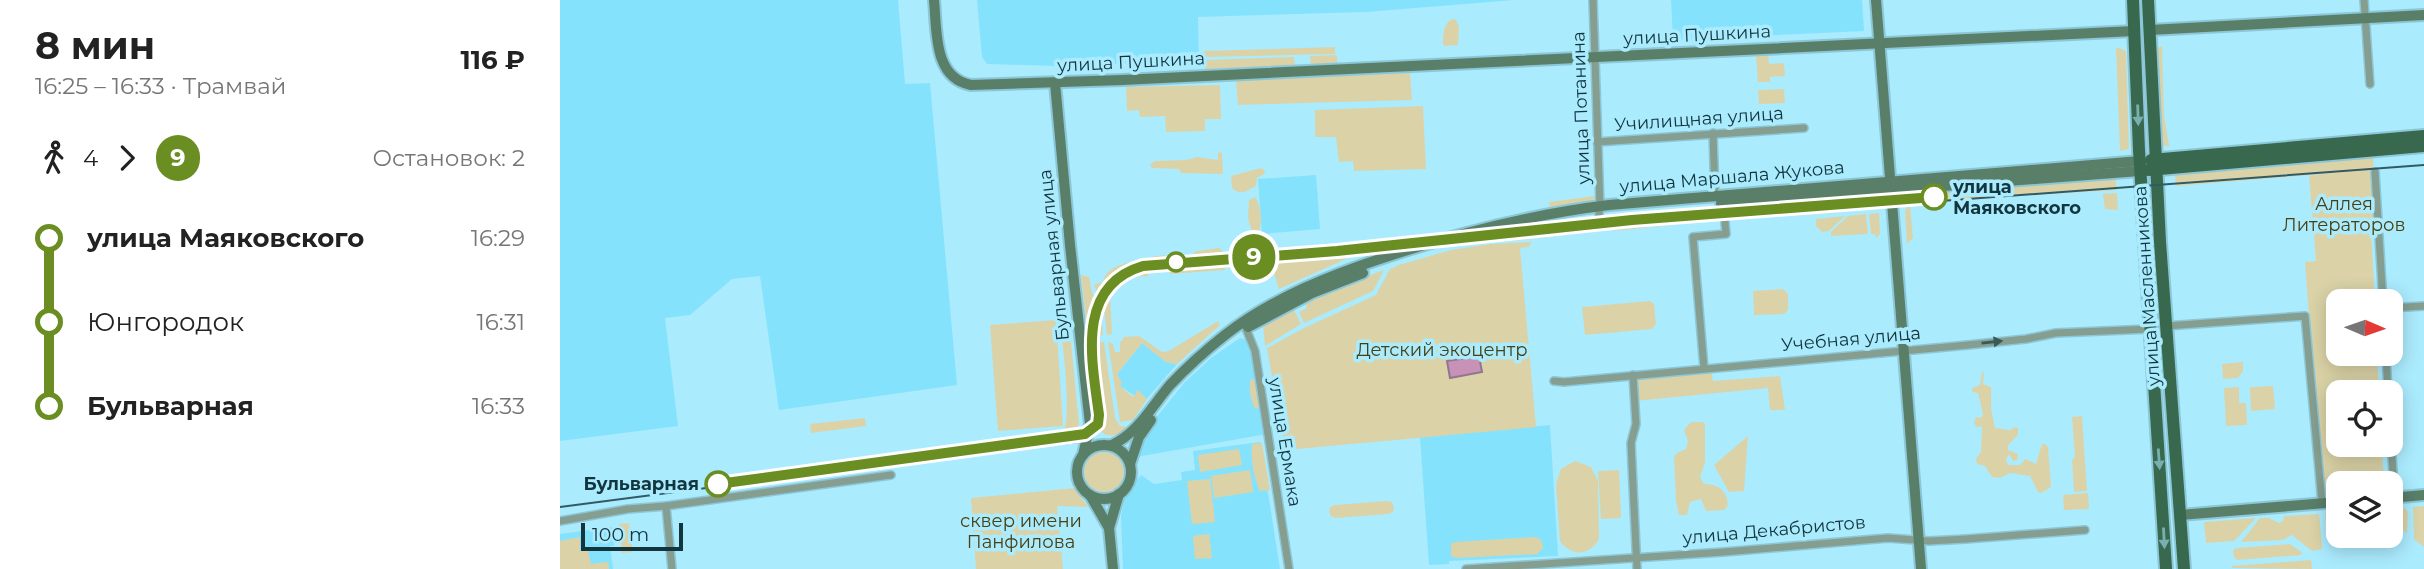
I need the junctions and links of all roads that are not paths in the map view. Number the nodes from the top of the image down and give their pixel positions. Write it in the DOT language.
graph roads {
  1 [pos="934,0"];
  2 [pos="1593,0"];
  3 [pos="1876,0"];
  4 [pos="2133,0"];
  5 [pos="2148,0"];
  6 [pos="2364,0"];
  7 [pos="2424,15"];
  8 [pos="2366,19"];
  9 [pos="2150,30"];
  10 [pos="2134,31"];
  11 [pos="1880,42"];
  12 [pos="1594,58"];
  13 [pos="2152,71"];
  14 [pos="2136,72"];
  15 [pos="1055,83"];
  16 [pos="2370,84"];
  17 [pos="1804,128"];
  18 [pos="1713,133"];
  19 [pos="2424,136"];
  20 [pos="1597,142"];
  21 [pos="2424,146"];
  22 [pos="2156,165"];
  23 [pos="2140,166"];
  24 [pos="2375,173"];
  25 [pos="1891,185"];
  26 [pos="1720,198"];
  27 [pos="1599,210"];
  28 [pos="2382,289"];
  29 [pos="2424,306"];
  30 [pos="2403,307"];
  31 [pos="1245,325"];
  32 [pos="2150,329"];
  33 [pos="2167,331"];
  34 [pos="1904,350"];
  35 [pos="1704,368"];
  36 [pos="1633,375"];
  37 [pos="1554,381"];
  38 [pos="1090,424"];
  39 [pos="2174,428"];
  40 [pos="2157,429"];
  41 [pos="1108,445"];
  42 [pos="1083,455"];
  43 [pos="1130,464"];
  44 [pos="891,475"];
  45 [pos="1090,495"];
  46 [pos="1119,495"];
  47 [pos="2424,495"];
  48 [pos="2403,497"];
  49 [pos="2322,503"];
  50 [pos="2326,503"];
  51 [pos="666,506"];
  52 [pos="2162,508"];
  53 [pos="2180,515"];
  54 [pos="560,521"];
  55 [pos="1109,528"];
  56 [pos="2085,530"];
  57 [pos="1919,539"];
  58 [pos="1636,558"];
  59 [pos="1500,567"];
  60 [pos="672,569"];
  61 [pos="1113,569"];
  62 [pos="1289,569"];
  63 [pos="1466,569"];
  64 [pos="1637,569"];
  65 [pos="1922,569"];
  66 [pos="2166,569"];
  67 [pos="2184,569"];
  1 -- 15 [label="main road, улица Пушкина"];
  2 -- 12 [label="street, улица Потанина"];
  3 -- 11 [label="main road"];
  4 -- 10 [label="main road, улица Масленникова"];
  5 -- 9 [label="main road, улица Масленникова"];
  6 -- 8 [label="street"];
  7 -- 8 [label="main road, улица Пушкина"];
  8 -- 9 [label="main road, улица Пушкина"];
  8 -- 16 [label="street"];
  9 -- 10 [label="main road, улица Пушкина"];
  9 -- 13 [label="main road, улица Масленникова"];
  10 -- 11 [label="main road, улица Пушкина"];
  10 -- 14 [label="main road, улица Масленникова"];
  11 -- 12 [label="main road, улица Пушкина"];
  11 -- 25 [label="main road"];
  12 -- 15 [label="main road, улица Пушкина"];
  12 -- 20 [label="street, улица Потанина"];
  13 -- 14 [label="main road"];
  13 -- 22 [label="main road, улица Масленникова"];
  14 -- 23 [label="main road, улица Масленникова, one-way"];
  15 -- 38 [label="main road, Бульварная улица"];
  17 -- 18 [label="street, Училищная улица"];
  18 -- 20 [label="street, Училищная улица"];
  18 -- 26 [label="street"];
  19 -- 22 [label="main road, улица Маршала Жукова"];
  20 -- 27 [label="street, улица Потанина"];
  21 -- 22 [label="main road, улица Маршала Жукова"];
  22 -- 23 [label="main road, улица Маршала Жукова"];
  22 -- 33 [label="main road, улица Масленникова"];
  23 -- 25 [label="main road, улица Маршала Жукова"];
  23 -- 32 [label="main road, улица Масленникова"];
  24 -- 28 [label="street"];
  25 -- 26 [label="main road, улица Маршала Жукова"];
  25 -- 34 [label="main road"];
  26 -- 27 [label="main road, улица Маршала Жукова"];
  26 -- 35 [label="street"];
  27 -- 31 [label="main road, улица Маршала Жукова"];
  29 -- 30 [label="street"];
  31 -- 41 [label="main road, улица Маршала Жукова"];
  31 -- 43 [label="main road, улица Маршала Жукова"];
  31 -- 62 [label="street, улица Ермака"];
  32 -- 33 [label="main road"];
  34 -- 32 [label="street, Учебная улица, one-way"];
  32 -- 40 [label="main road, улица Масленникова"];
  33 -- 39 [label="main road, улица Масленникова"];
  33 -- 49 [label="street"];
  34 -- 35 [label="street, Учебная улица"];
  34 -- 57 [label="main road"];
  35 -- 36 [label="street, Учебная улица"];
  36 -- 37 [label="street, Учебная улица"];
  36 -- 58 [label="street"];
  38 -- 41 [label="main road"];
  38 -- 42 [label="main road, Бульварная улица"];
  39 -- 40 [label="main road"];
  39 -- 53 [label="main road, улица Масленникова"];
  40 -- 52 [label="main road, улица Масленникова, one-way"];
  41 -- 42 [label="main road"];
  41 -- 43 [label="main road"];
  42 -- 45 [label="main road"];
  43 -- 46 [label="main road"];
  44 -- 51 [label="street"];
  45 -- 46 [label="main road"];
  45 -- 55 [label="main road"];
  46 -- 55 [label="main road"];
  47 -- 48 [label="main road"];
  49 -- 50 [label="main road"];
  49 -- 53 [label="main road"];
  51 -- 54 [label="street"];
  51 -- 60 [label="street"];
  52 -- 53 [label="main road"];
  52 -- 66 [label="main road, улица Масленникова, one-way"];
  53 -- 67 [label="main road, улица Масленникова"];
  55 -- 61 [label="main road"];
  56 -- 57 [label="street, улица Декабристов"];
  57 -- 58 [label="street, улица Декабристов"];
  57 -- 65 [label="main road"];
  58 -- 59 [label="street, улица Декабристов"];
  58 -- 64 [label="street"];
  59 -- 63 [label="street, улица Декабристов"];
}
